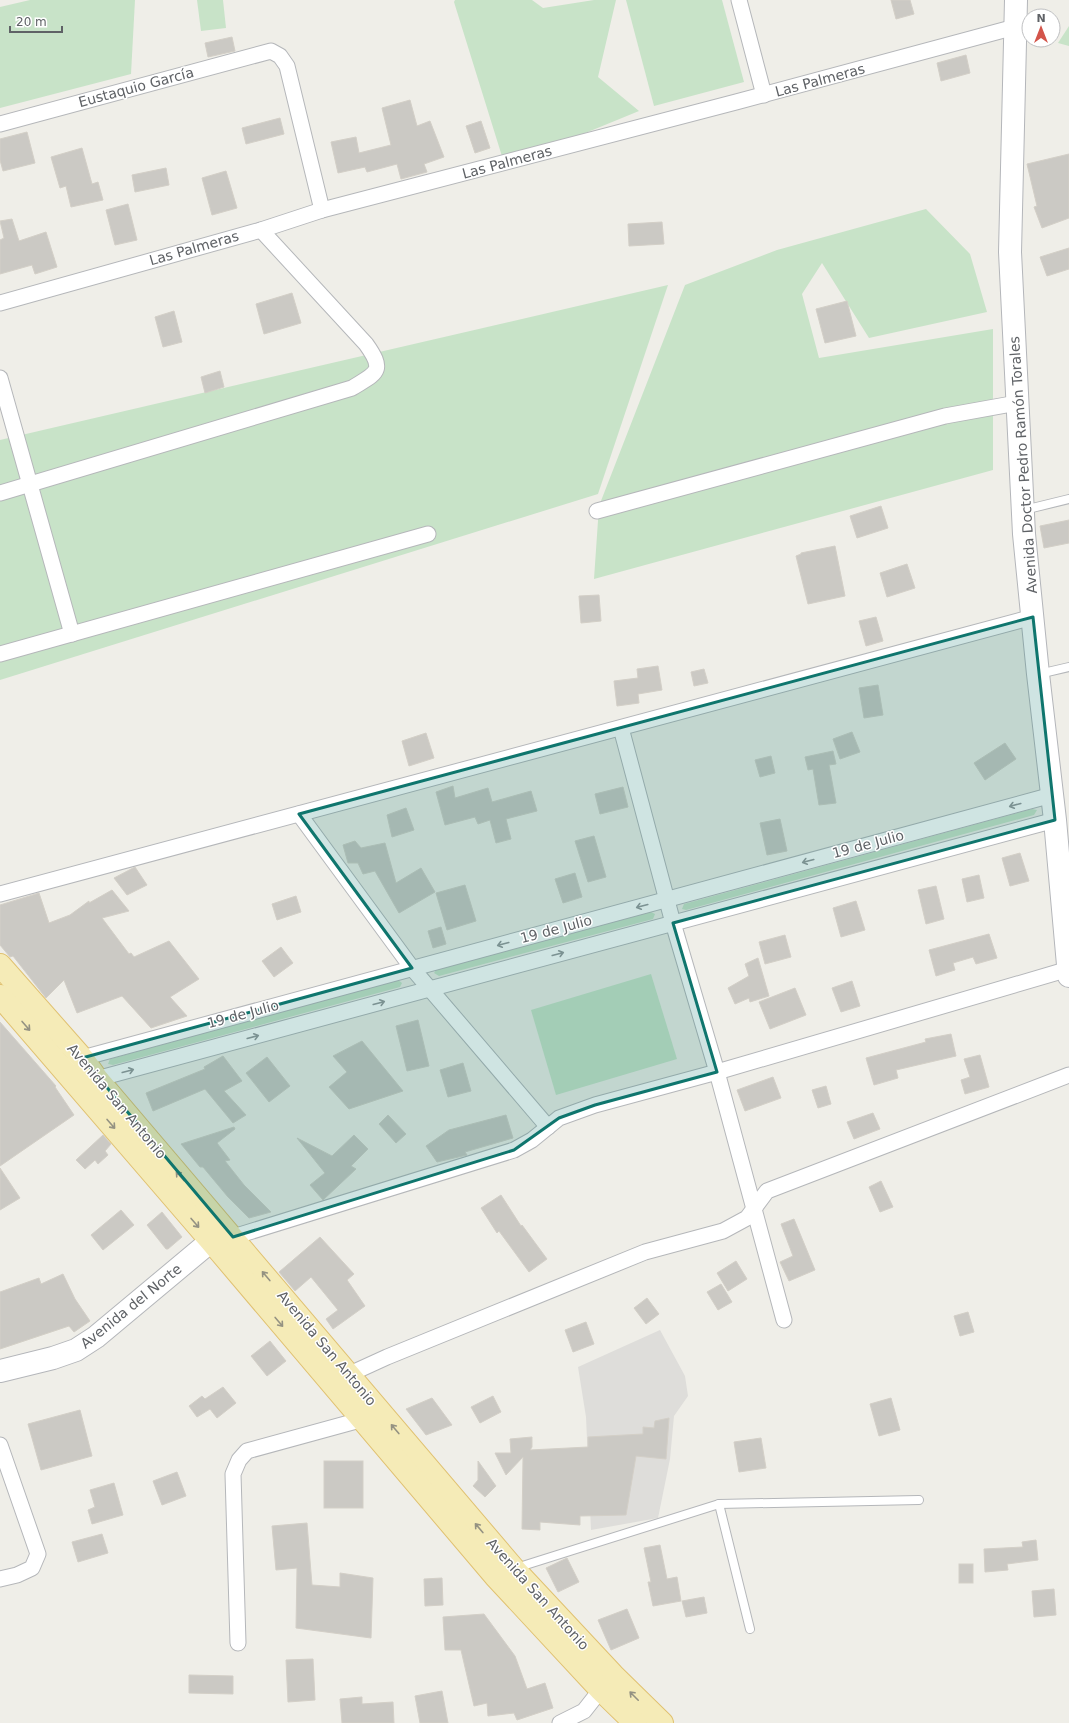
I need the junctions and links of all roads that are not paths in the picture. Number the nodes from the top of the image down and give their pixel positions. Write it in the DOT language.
graph roads {
  1 [pos="739,0"];
  2 [pos="1016,0"];
  3 [pos="1015,27"];
  4 [pos="764,95"];
  5 [pos="0,124"];
  6 [pos="322,210"];
  7 [pos="261,230"];
  8 [pos="0,303"];
  9 [pos="0,378"];
  10 [pos="1017,403"];
  11 [pos="30,484"];
  12 [pos="0,494"];
  13 [pos="1069,499"];
  14 [pos="1023,510"];
  15 [pos="597,511"];
  16 [pos="428,534"];
  17 [pos="1034,617"];
  18 [pos="72,634"];
  19 [pos="0,654"];
  20 [pos="1069,668"];
  21 [pos="1038,674"];
  22 [pos="621,728"];
  23 [pos="1052,794"];
  24 [pos="299,814"];
  25 [pos="1058,830"];
  26 [pos="0,894"];
  27 [pos="667,899"];
  28 [pos="1067,921"];
  29 [pos="673,923"];
  30 [pos="0,965"];
  31 [pos="412,968"];
  32 [pos="1069,969"];
  33 [pos="1069,976"];
  34 [pos="430,989"];
  35 [pos="6,991"];
  36 [pos="82,1058"];
  37 [pos="59,1064"];
  38 [pos="716,1072"];
  39 [pos="1069,1075"];
  40 [pos="97,1079"];
  41 [pos="76,1084"];
  42 [pos="548,1127"];
  43 [pos="753,1211"];
  44 [pos="233,1237"];
  45 [pos="211,1241"];
  46 [pos="784,1320"];
  47 [pos="0,1371"];
  48 [pos="340,1379"];
  49 [pos="372,1416"];
  50 [pos="0,1445"];
  51 [pos="919,1500"];
  52 [pos="719,1504"];
  53 [pos="514,1569"];
  54 [pos="0,1579"];
  55 [pos="750,1629"];
  56 [pos="238,1643"];
  57 [pos="607,1682"];
  58 [pos="584,1717"];
  59 [pos="560,1723"];
  60 [pos="635,1723"];
  61 [pos="662,1723"];
  1 -- 4 [label="street"];
  2 -- 3 [label="street, Avenida Doctor Pedro Ramón Torales"];
  3 -- 4 [label="street, Las Palmeras"];
  3 -- 10 [label="street, Avenida Doctor Pedro Ramón Torales"];
  4 -- 6 [label="street, Las Palmeras"];
  5 -- 6 [label="street, Eustaquio García"];
  6 -- 7 [label="street, Las Palmeras"];
  7 -- 8 [label="street, Las Palmeras"];
  7 -- 11 [label="street"];
  9 -- 11 [label="street"];
  10 -- 14 [label="street, Avenida Doctor Pedro Ramón Torales"];
  10 -- 15 [label="street"];
  11 -- 12 [label="street"];
  11 -- 18 [label="street"];
  13 -- 14 [label="lane"];
  14 -- 17 [label="street, Avenida Doctor Pedro Ramón Torales"];
  16 -- 18 [label="street"];
  17 -- 21 [label="street, Avenida Doctor Pedro Ramón Torales"];
  17 -- 22 [label="street"];
  18 -- 19 [label="street"];
  20 -- 21 [label="lane"];
  21 -- 23 [label="street, Avenida Doctor Pedro Ramón Torales"];
  22 -- 24 [label="street"];
  22 -- 27 [label="street"];
  23 -- 25 [label="street, Avenida Doctor Pedro Ramón Torales"];
  23 -- 27 [label="street, 19 de Julio, one-way"];
  24 -- 26 [label="street"];
  24 -- 31 [label="street"];
  25 -- 28 [label="street, Avenida Doctor Pedro Ramón Torales"];
  25 -- 29 [label="street, 19 de Julio"];
  27 -- 29 [label="street"];
  27 -- 31 [label="street, 19 de Julio, one-way"];
  28 -- 32 [label="street, Avenida Doctor Pedro Ramón Torales"];
  34 -- 29 [label="street, 19 de Julio, one-way"];
  29 -- 38 [label="street"];
  30 -- 35 [label="main road, Avenida San Antonio"];
  31 -- 34 [label="street"];
  31 -- 36 [label="street, 19 de Julio"];
  32 -- 33 [label="street, Avenida Doctor Pedro Ramón Torales"];
  32 -- 38 [label="street"];
  40 -- 34 [label="street, 19 de Julio, one-way"];
  34 -- 42 [label="street"];
  35 -- 36 [label="main road, Avenida San Antonio"];
  35 -- 37 [label="main road, Avenida San Antonio, one-way"];
  36 -- 37 [label="street, 19 de Julio"];
  36 -- 40 [label="main road, Avenida San Antonio"];
  37 -- 41 [label="main road, Avenida San Antonio"];
  38 -- 42 [label="street"];
  38 -- 43 [label="street"];
  39 -- 43 [label="street"];
  40 -- 41 [label="street, 19 de Julio"];
  44 -- 40 [label="main road, Avenida San Antonio, one-way"];
  41 -- 45 [label="main road, Avenida San Antonio, one-way"];
  42 -- 44 [label="street"];
  43 -- 46 [label="street"];
  43 -- 48 [label="street"];
  44 -- 45 [label="street, Avenida del Norte"];
  48 -- 44 [label="main road, Avenida San Antonio, one-way"];
  45 -- 47 [label="street, Avenida del Norte"];
  45 -- 48 [label="main road, Avenida San Antonio, one-way"];
  48 -- 49 [label="main road, Avenida San Antonio"];
  53 -- 49 [label="main road, Avenida San Antonio, one-way"];
  49 -- 56 [label="street"];
  49 -- 57 [label="main road, Avenida San Antonio"];
  50 -- 54 [label="street"];
  51 -- 52 [label="lane"];
  52 -- 53 [label="lane"];
  52 -- 55 [label="lane"];
  53 -- 57 [label="main road, Avenida San Antonio"];
  57 -- 58 [label="street"];
  57 -- 60 [label="main road, Avenida San Antonio"];
  61 -- 57 [label="main road, Avenida San Antonio, one-way"];
  58 -- 59 [label="street"];
}
